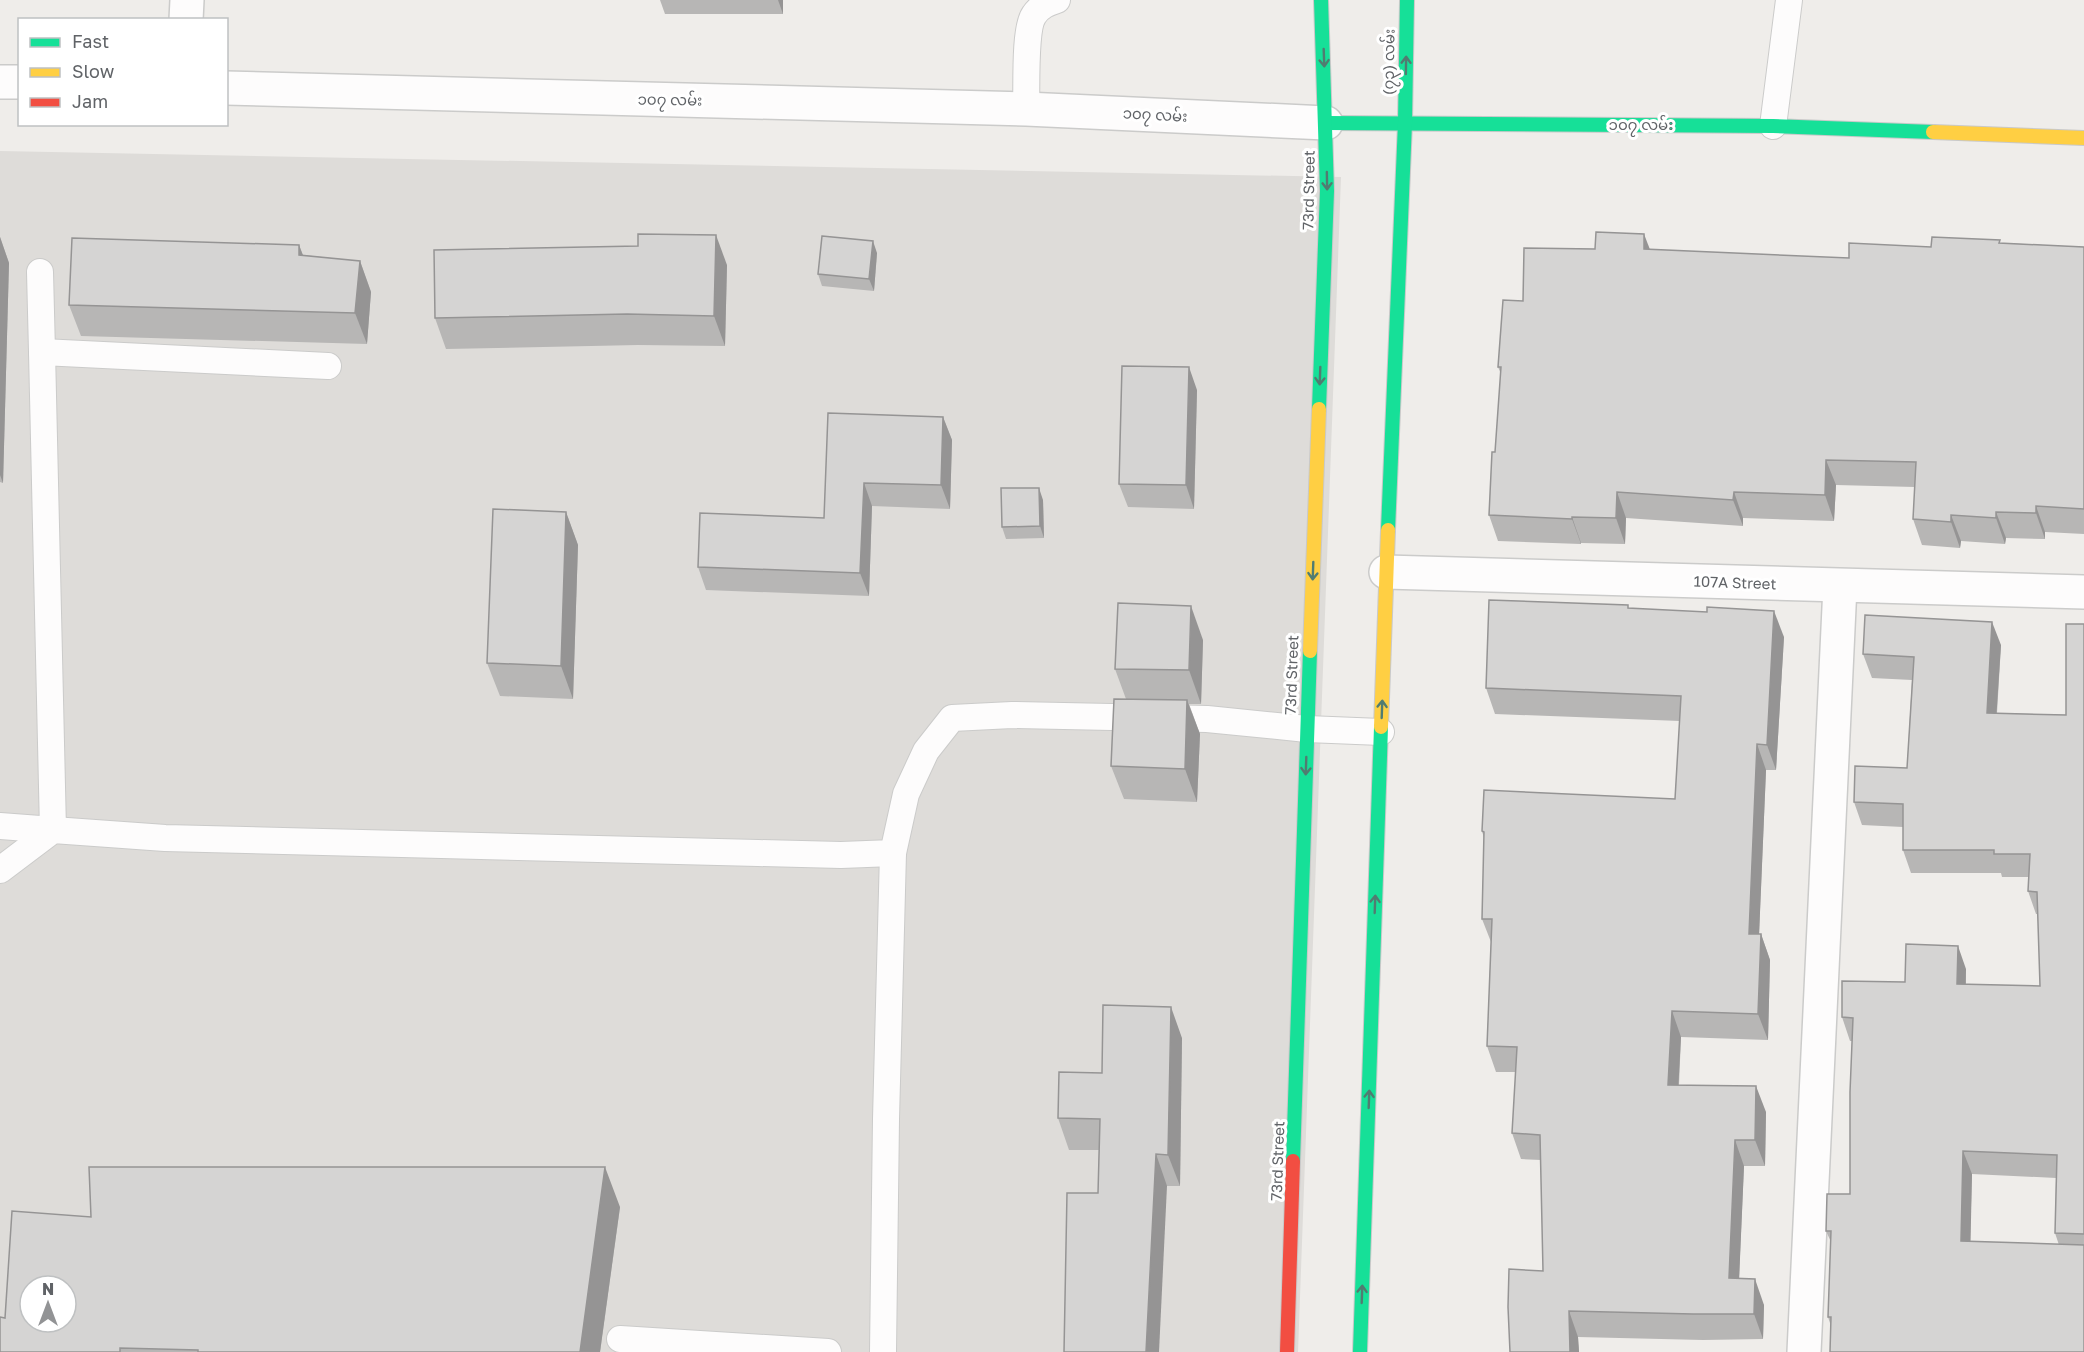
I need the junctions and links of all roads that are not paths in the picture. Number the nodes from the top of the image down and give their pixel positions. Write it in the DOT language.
graph roads {
  1 [pos="187,0"];
  2 [pos="1057,0"];
  3 [pos="1322,0"];
  4 [pos="1407,0"];
  5 [pos="1789,0"];
  6 [pos="186,18"];
  7 [pos="0,82"];
  8 [pos="18,82"];
  9 [pos="228,88"];
  10 [pos="1026,109"];
  11 [pos="1326,123"];
  12 [pos="1405,123"];
  13 [pos="1773,126"];
  14 [pos="2084,138"];
  15 [pos="40,272"];
  16 [pos="42,352"];
  17 [pos="328,366"];
  18 [pos="1386,572"];
  19 [pos="1840,586"];
  20 [pos="2084,592"];
  21 [pos="1307,729"];
  22 [pos="1381,732"];
  23 [pos="0,825"];
  24 [pos="53,830"];
  25 [pos="893,853"];
  26 [pos="0,870"];
  27 [pos="620,1339"];
  28 [pos="828,1352"];
  29 [pos="883,1352"];
  30 [pos="1287,1352"];
  31 [pos="1360,1352"];
  32 [pos="1804,1352"];
  1 -- 6 [label="street"];
  2 -- 10 [label="lane"];
  3 -- 11 [label="main road, 73rd Street, one-way"];
  12 -- 4 [label="main road, (၇၃) လမ်း, one-way"];
  5 -- 13 [label="lane"];
  7 -- 8 [label="street"];
  9 -- 10 [label="street, ၁၀၇ လမ်း"];
  10 -- 11 [label="street, ၁၀၇ လမ်း"];
  11 -- 12 [label="main road, ၁၀၇ လမ်း"];
  11 -- 21 [label="main road, 73rd Street, one-way"];
  12 -- 13 [label="main road, ၁၀၇ လမ်း"];
  12 -- 18 [label="main road"];
  13 -- 14 [label="main road, ၁၀၇ လမ်း"];
  15 -- 16 [label="lane"];
  16 -- 17 [label="lane"];
  16 -- 24 [label="lane"];
  18 -- 19 [label="street, 107A Street"];
  22 -- 18 [label="main road, one-way"];
  19 -- 20 [label="street, 107A Street"];
  19 -- 32 [label="street"];
  21 -- 22 [label="lane"];
  21 -- 25 [label="lane"];
  21 -- 30 [label="main road, 73rd Street, one-way"];
  31 -- 22 [label="main road, one-way"];
  23 -- 24 [label="lane"];
  24 -- 25 [label="lane"];
  24 -- 26 [label="lane"];
  25 -- 29 [label="lane"];
  27 -- 28 [label="lane"];
}
